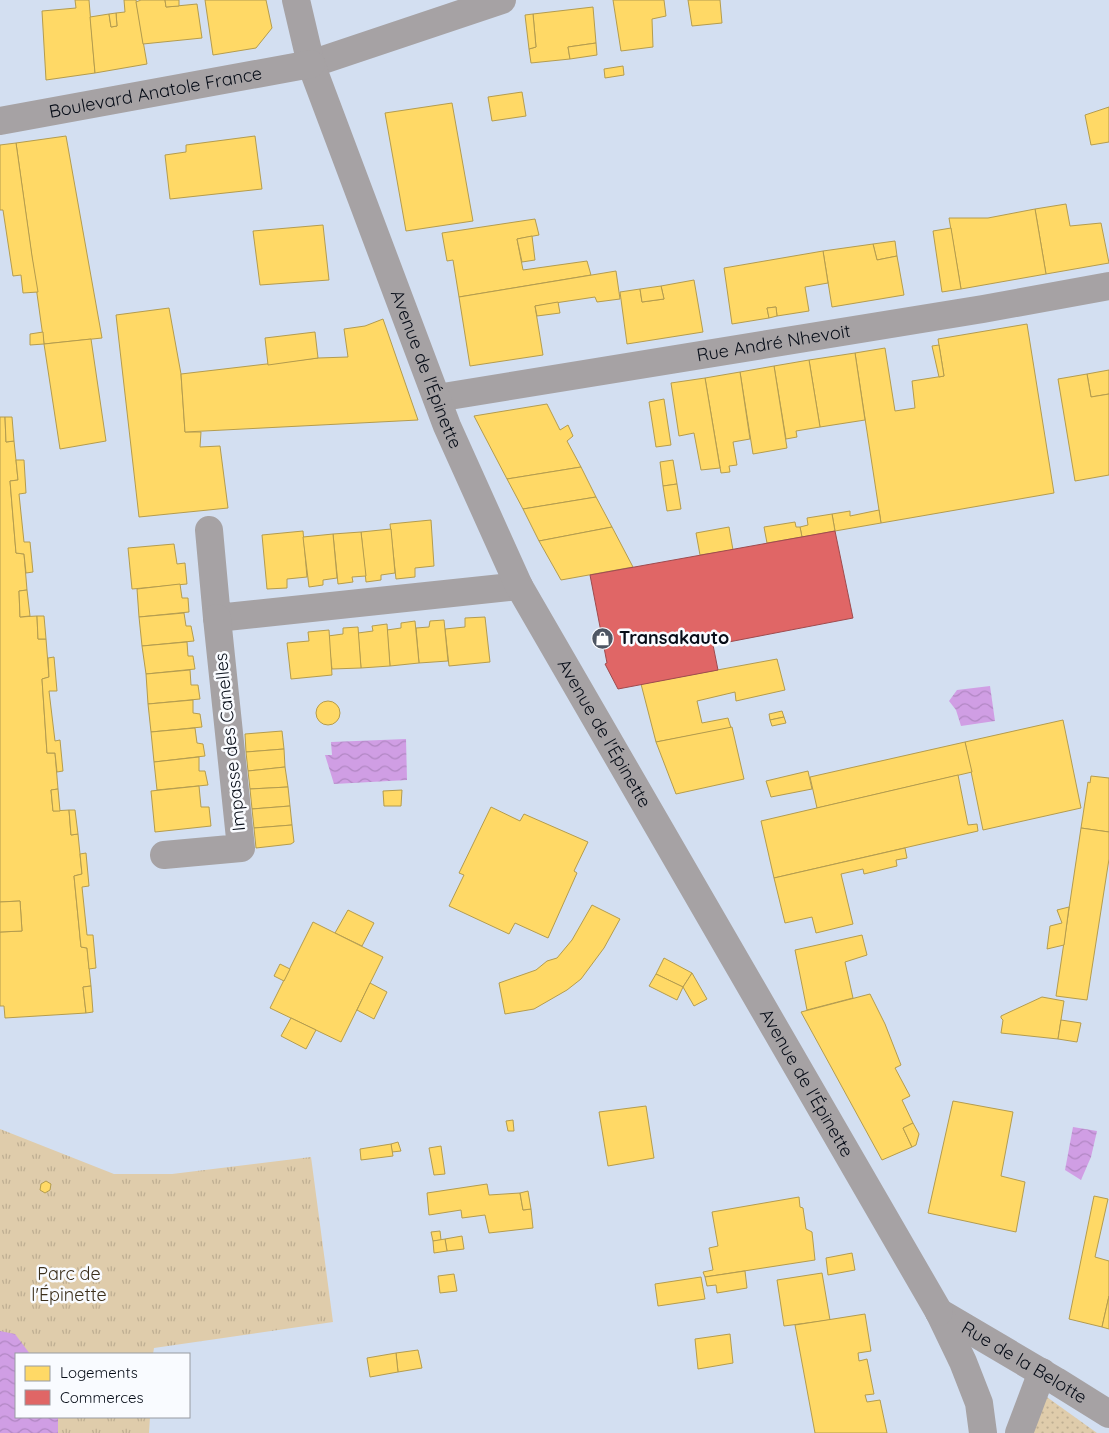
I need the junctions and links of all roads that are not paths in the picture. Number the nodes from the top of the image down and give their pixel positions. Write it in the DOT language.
graph roads {
  1 [pos="296,0"];
  2 [pos="502,0"];
  3 [pos="311,64"];
  4 [pos="0,121"];
  5 [pos="1109,286"];
  6 [pos="437,398"];
  7 [pos="208,530"];
  8 [pos="519,586"];
  9 [pos="218,618"];
  10 [pos="164,855"];
  11 [pos="939,1312"];
  12 [pos="1042,1372"];
  13 [pos="1109,1414"];
  14 [pos="982,1433"];
  15 [pos="1019,1433"];
  1 -- 3 [label="street, Avenue de l'Épinette"];
  2 -- 3 [label="street, Boulevard Anatole France"];
  3 -- 4 [label="street, Boulevard Anatole France"];
  3 -- 6 [label="street, Avenue de l'Épinette"];
  5 -- 6 [label="street, Rue André Nhevoit"];
  6 -- 8 [label="street, Avenue de l'Épinette"];
  7 -- 9 [label="street, Impasse des Canelles"];
  8 -- 9 [label="street"];
  8 -- 11 [label="street, Avenue de l'Épinette"];
  9 -- 10 [label="street, Impasse des Canelles"];
  11 -- 12 [label="street, Rue de la Belotte"];
  11 -- 14 [label="street, Avenue de l'Épinette"];
  12 -- 13 [label="street, Rue de la Belotte"];
  12 -- 15 [label="street"];
}
